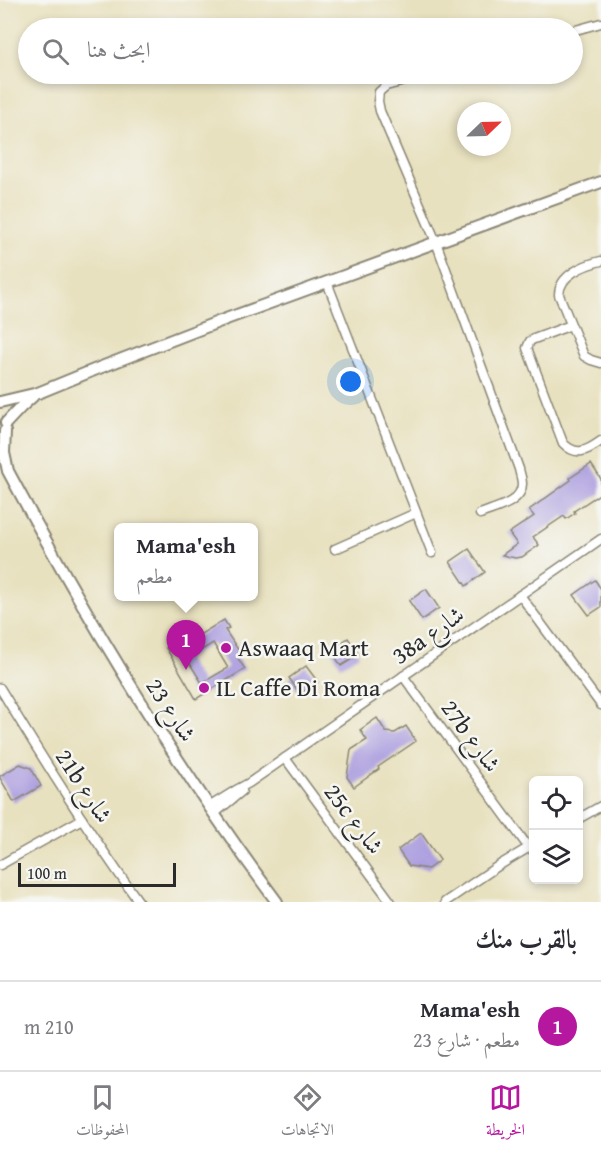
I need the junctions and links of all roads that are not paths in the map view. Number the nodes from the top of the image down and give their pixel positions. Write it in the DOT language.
graph roads {
  1 [pos="601,23"];
  2 [pos="583,28"];
  3 [pos="393,84"];
  4 [pos="601,182"];
  5 [pos="436,242"];
  6 [pos="601,261"];
  7 [pos="327,282"];
  8 [pos="570,325"];
  9 [pos="601,363"];
  10 [pos="38,393"];
  11 [pos="0,402"];
  12 [pos="0,409"];
  13 [pos="4,431"];
  14 [pos="601,441"];
  15 [pos="0,462"];
  16 [pos="8,471"];
  17 [pos="416,513"];
  18 [pos="480,514"];
  19 [pos="601,539"];
  20 [pos="335,549"];
  21 [pos="432,553"];
  22 [pos="520,595"];
  23 [pos="403,676"];
  24 [pos="0,688"];
  25 [pos="601,705"];
  26 [pos="285,758"];
  27 [pos="601,806"];
  28 [pos="212,810"];
  29 [pos="583,817"];
  30 [pos="82,819"];
  31 [pos="529,843"];
  32 [pos="529,847"];
  33 [pos="0,865"];
  34 [pos="139,902"];
  35 [pos="277,902"];
  36 [pos="391,902"];
  37 [pos="445,902"];
  1 -- 2 [label="street"];
  3 -- 5 [label="street"];
  4 -- 5 [label="street"];
  5 -- 7 [label="street"];
  5 -- 18 [label="street"];
  6 -- 8 [label="street"];
  7 -- 10 [label="street"];
  7 -- 17 [label="street"];
  8 -- 9 [label="street"];
  8 -- 14 [label="street"];
  10 -- 11 [label="street"];
  10 -- 13 [label="street"];
  12 -- 13 [label="street"];
  13 -- 16 [label="street, شارع 23"];
  15 -- 16 [label="street, شارع 23"];
  16 -- 28 [label="street, شارع 23"];
  17 -- 20 [label="street"];
  17 -- 21 [label="street"];
  19 -- 22 [label="street, 38a شارع"];
  22 -- 23 [label="street, 38a شارع"];
  22 -- 25 [label="street"];
  23 -- 26 [label="street, 38a شارع"];
  23 -- 31 [label="street, 27b شارع"];
  24 -- 30 [label="street, 21b شارع"];
  26 -- 28 [label="street, 38a شارع"];
  26 -- 36 [label="street, 25c شارع"];
  27 -- 29 [label="street"];
  28 -- 35 [label="street, شارع 23"];
  30 -- 33 [label="street"];
  30 -- 34 [label="street, 21b شارع"];
  32 -- 37 [label="street"];
}
